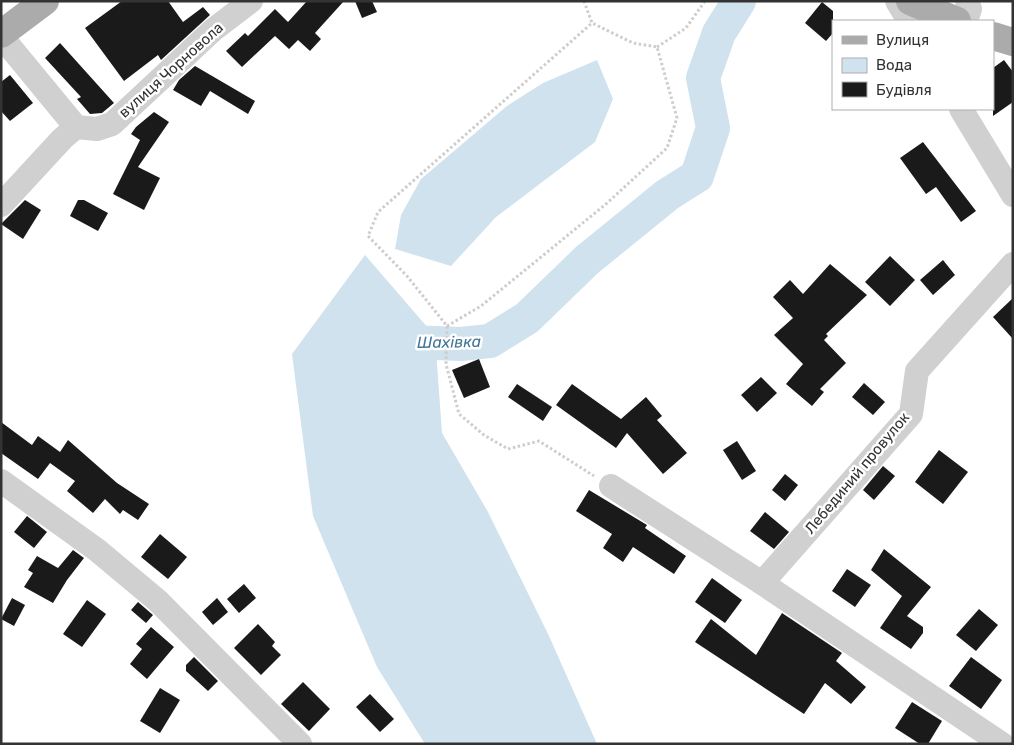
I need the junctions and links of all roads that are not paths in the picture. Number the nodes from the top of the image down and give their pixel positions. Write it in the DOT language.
graph roads {
  1 [pos="45,1"];
  2 [pos="251,1"];
  3 [pos="897,1"];
  4 [pos="910,1"];
  5 [pos="968,1"];
  6 [pos="908,20"];
  7 [pos="954,20"];
  8 [pos="966,20"];
  9 [pos="1,35"];
  10 [pos="994,36"];
  11 [pos="1013,42"];
  12 [pos="962,110"];
  13 [pos="76,127"];
  14 [pos="1013,195"];
  15 [pos="1,206"];
  16 [pos="1013,264"];
  17 [pos="1,481"];
  18 [pos="611,486"];
  19 [pos="762,583"];
  20 [pos="300,744"];
  21 [pos="1002,744"];
  1 -- 9 [label="main road"];
  2 -- 13 [label="street, вулиця Чорновола"];
  3 -- 6 [label="street"];
  4 -- 7 [label="main road"];
  5 -- 8 [label="street"];
  9 -- 13 [label="street"];
  10 -- 11 [label="main road"];
  12 -- 14 [label="street"];
  13 -- 15 [label="street"];
  16 -- 19 [label="street, Лебединий провулок"];
  17 -- 20 [label="street"];
  18 -- 19 [label="street"];
  19 -- 21 [label="street"];
}
